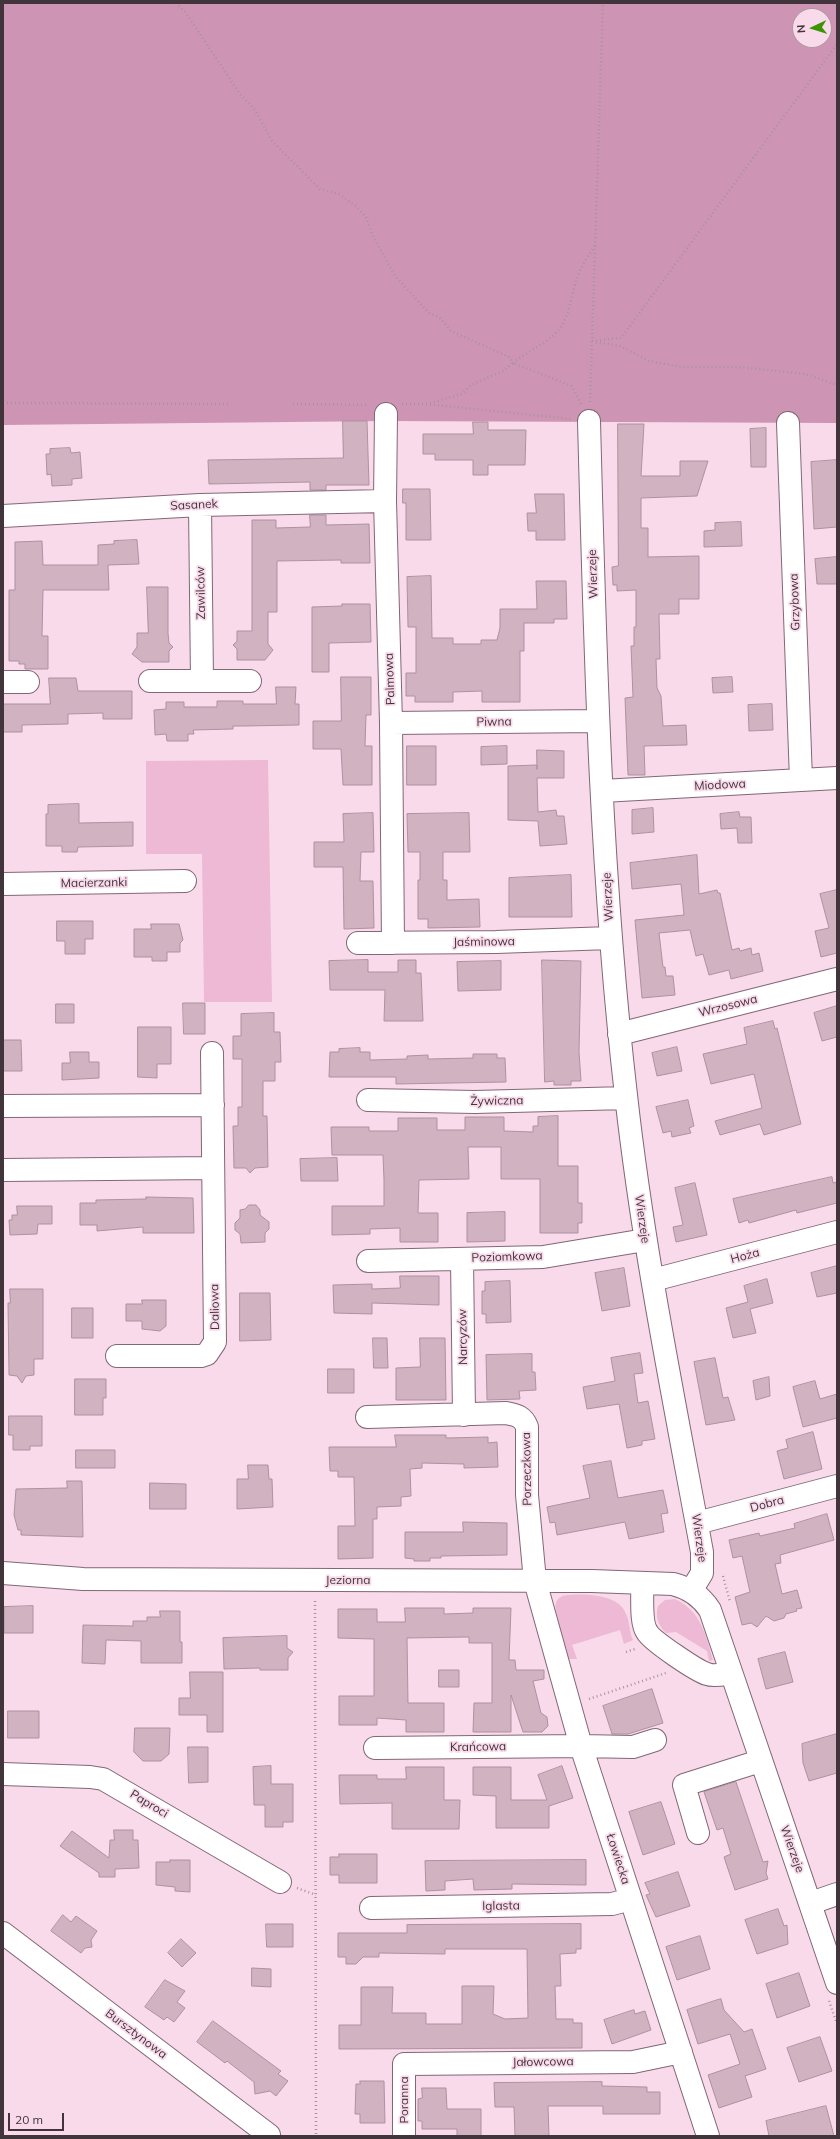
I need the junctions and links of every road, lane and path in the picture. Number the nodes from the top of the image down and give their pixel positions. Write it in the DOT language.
graph roads {
  1 [pos="176,3"];
  2 [pos="603,3"];
  3 [pos="837,44"];
  4 [pos="595,246"];
  5 [pos="592,341"];
  6 [pos="513,363"];
  7 [pos="837,385"];
  8 [pos="3,403"];
  9 [pos="228,404"];
  10 [pos="293,404"];
  11 [pos="427,404"];
  12 [pos="384,408"];
  13 [pos="589,421"];
  14 [pos="788,423"];
  15 [pos="385,501"];
  16 [pos="200,504"];
  17 [pos="3,516"];
  18 [pos="150,681"];
  19 [pos="202,681"];
  20 [pos="250,681"];
  21 [pos="3,682"];
  22 [pos="28,682"];
  23 [pos="597,721"];
  24 [pos="391,723"];
  25 [pos="837,778"];
  26 [pos="801,780"];
  27 [pos="602,791"];
  28 [pos="185,881"];
  29 [pos="3,884"];
  30 [pos="610,938"];
  31 [pos="393,943"];
  32 [pos="358,944"];
  33 [pos="837,979"];
  34 [pos="619,1034"];
  35 [pos="212,1053"];
  36 [pos="626,1098"];
  37 [pos="368,1100"];
  38 [pos="213,1105"];
  39 [pos="3,1106"];
  40 [pos="213,1168"];
  41 [pos="3,1170"];
  42 [pos="837,1232"];
  43 [pos="645,1240"];
  44 [pos="462,1259"];
  45 [pos="368,1261"];
  46 [pos="653,1280"];
  47 [pos="117,1356"];
  48 [pos="464,1415"];
  49 [pos="367,1417"];
  50 [pos="837,1486"];
  51 [pos="697,1523"];
  52 [pos="3,1573"];
  53 [pos="534,1581"];
  54 [pos="642,1583"];
  55 [pos="692,1591"];
  56 [pos="315,1598"];
  57 [pos="673,1671"];
  58 [pos="731,1673"];
  59 [pos="570,1705"];
  60 [pos="655,1740"];
  61 [pos="581,1746"];
  62 [pos="375,1748"];
  63 [pos="760,1761"];
  64 [pos="3,1774"];
  65 [pos="698,1832"];
  66 [pos="280,1882"];
  67 [pos="837,1894"];
  68 [pos="630,1899"];
  69 [pos="811,1903"];
  70 [pos="371,1908"];
  71 [pos="3,1933"];
  72 [pos="837,1983"];
  73 [pos="681,2052"];
  74 [pos="404,2064"];
  75 [pos="269,2135"];
  76 [pos="316,2136"];
  77 [pos="404,2136"];
  78 [pos="708,2136"];
  1 -- 6 [label="path"];
  2 -- 4 [label="path"];
  3 -- 5 [label="path"];
  4 -- 5 [label="path"];
  4 -- 6 [label="path"];
  5 -- 7 [label="path"];
  5 -- 13 [label="path"];
  6 -- 11 [label="path"];
  6 -- 13 [label="path"];
  8 -- 9 [label="path"];
  10 -- 12 [label="path"];
  11 -- 12 [label="path"];
  11 -- 13 [label="path"];
  12 -- 15 [label="street, Palmowa"];
  13 -- 23 [label="street, Wierzeje"];
  14 -- 26 [label="street, Grzybowa"];
  15 -- 16 [label="street, Sasanek"];
  15 -- 24 [label="street, Palmowa"];
  16 -- 17 [label="street, Sasanek"];
  16 -- 19 [label="street, Zawilców"];
  18 -- 19 [label="street"];
  19 -- 20 [label="street"];
  21 -- 22 [label="street"];
  23 -- 24 [label="street, Piwna"];
  23 -- 27 [label="street, Wierzeje"];
  24 -- 31 [label="street, Palmowa"];
  25 -- 26 [label="street, Miodowa"];
  26 -- 27 [label="street, Miodowa"];
  27 -- 30 [label="street, Wierzeje"];
  28 -- 29 [label="street, Macierzanki"];
  30 -- 31 [label="street, Jaśminowa"];
  30 -- 34 [label="street, Wierzeje"];
  31 -- 32 [label="street, Jaśminowa"];
  33 -- 34 [label="street, Wrzosowa"];
  34 -- 36 [label="street, Wierzeje"];
  35 -- 38 [label="street, Daliowa"];
  36 -- 37 [label="street, Żywiczna"];
  36 -- 43 [label="street, Wierzeje"];
  38 -- 39 [label="street"];
  38 -- 40 [label="street, Daliowa"];
  40 -- 41 [label="street"];
  40 -- 47 [label="street, Daliowa"];
  42 -- 46 [label="street, Hoża"];
  43 -- 44 [label="street, Poziomkowa"];
  43 -- 46 [label="street, Wierzeje"];
  44 -- 45 [label="street, Poziomkowa"];
  44 -- 48 [label="street, Narcyzów"];
  46 -- 51 [label="street, Wierzeje"];
  48 -- 49 [label="street, Porzeczkowa"];
  48 -- 53 [label="street, Porzeczkowa"];
  50 -- 51 [label="street, Dobra"];
  51 -- 55 [label="street, Wierzeje"];
  52 -- 53 [label="street, Jeziorna"];
  53 -- 54 [label="street, Jeziorna"];
  53 -- 59 [label="street, Łowiecka"];
  54 -- 55 [label="street, Jeziorna"];
  54 -- 58 [label="street"];
  55 -- 58 [label="street, Wierzeje"];
  56 -- 76 [label="path"];
  57 -- 59 [label="path"];
  58 -- 63 [label="street, Wierzeje"];
  59 -- 61 [label="street, Łowiecka"];
  60 -- 61 [label="street, Krańcowa"];
  61 -- 62 [label="street, Krańcowa"];
  61 -- 68 [label="street, Łowiecka"];
  63 -- 65 [label="street"];
  63 -- 69 [label="street, Wierzeje"];
  64 -- 66 [label="street, Paproci"];
  67 -- 69 [label="street"];
  68 -- 70 [label="street, Iglasta"];
  68 -- 73 [label="street, Łowiecka"];
  69 -- 72 [label="street, Wierzeje"];
  71 -- 75 [label="street, Bursztynowa"];
  73 -- 74 [label="street, Jałowcowa"];
  73 -- 78 [label="street, Łowiecka"];
  74 -- 77 [label="street, Poranna"];
}
